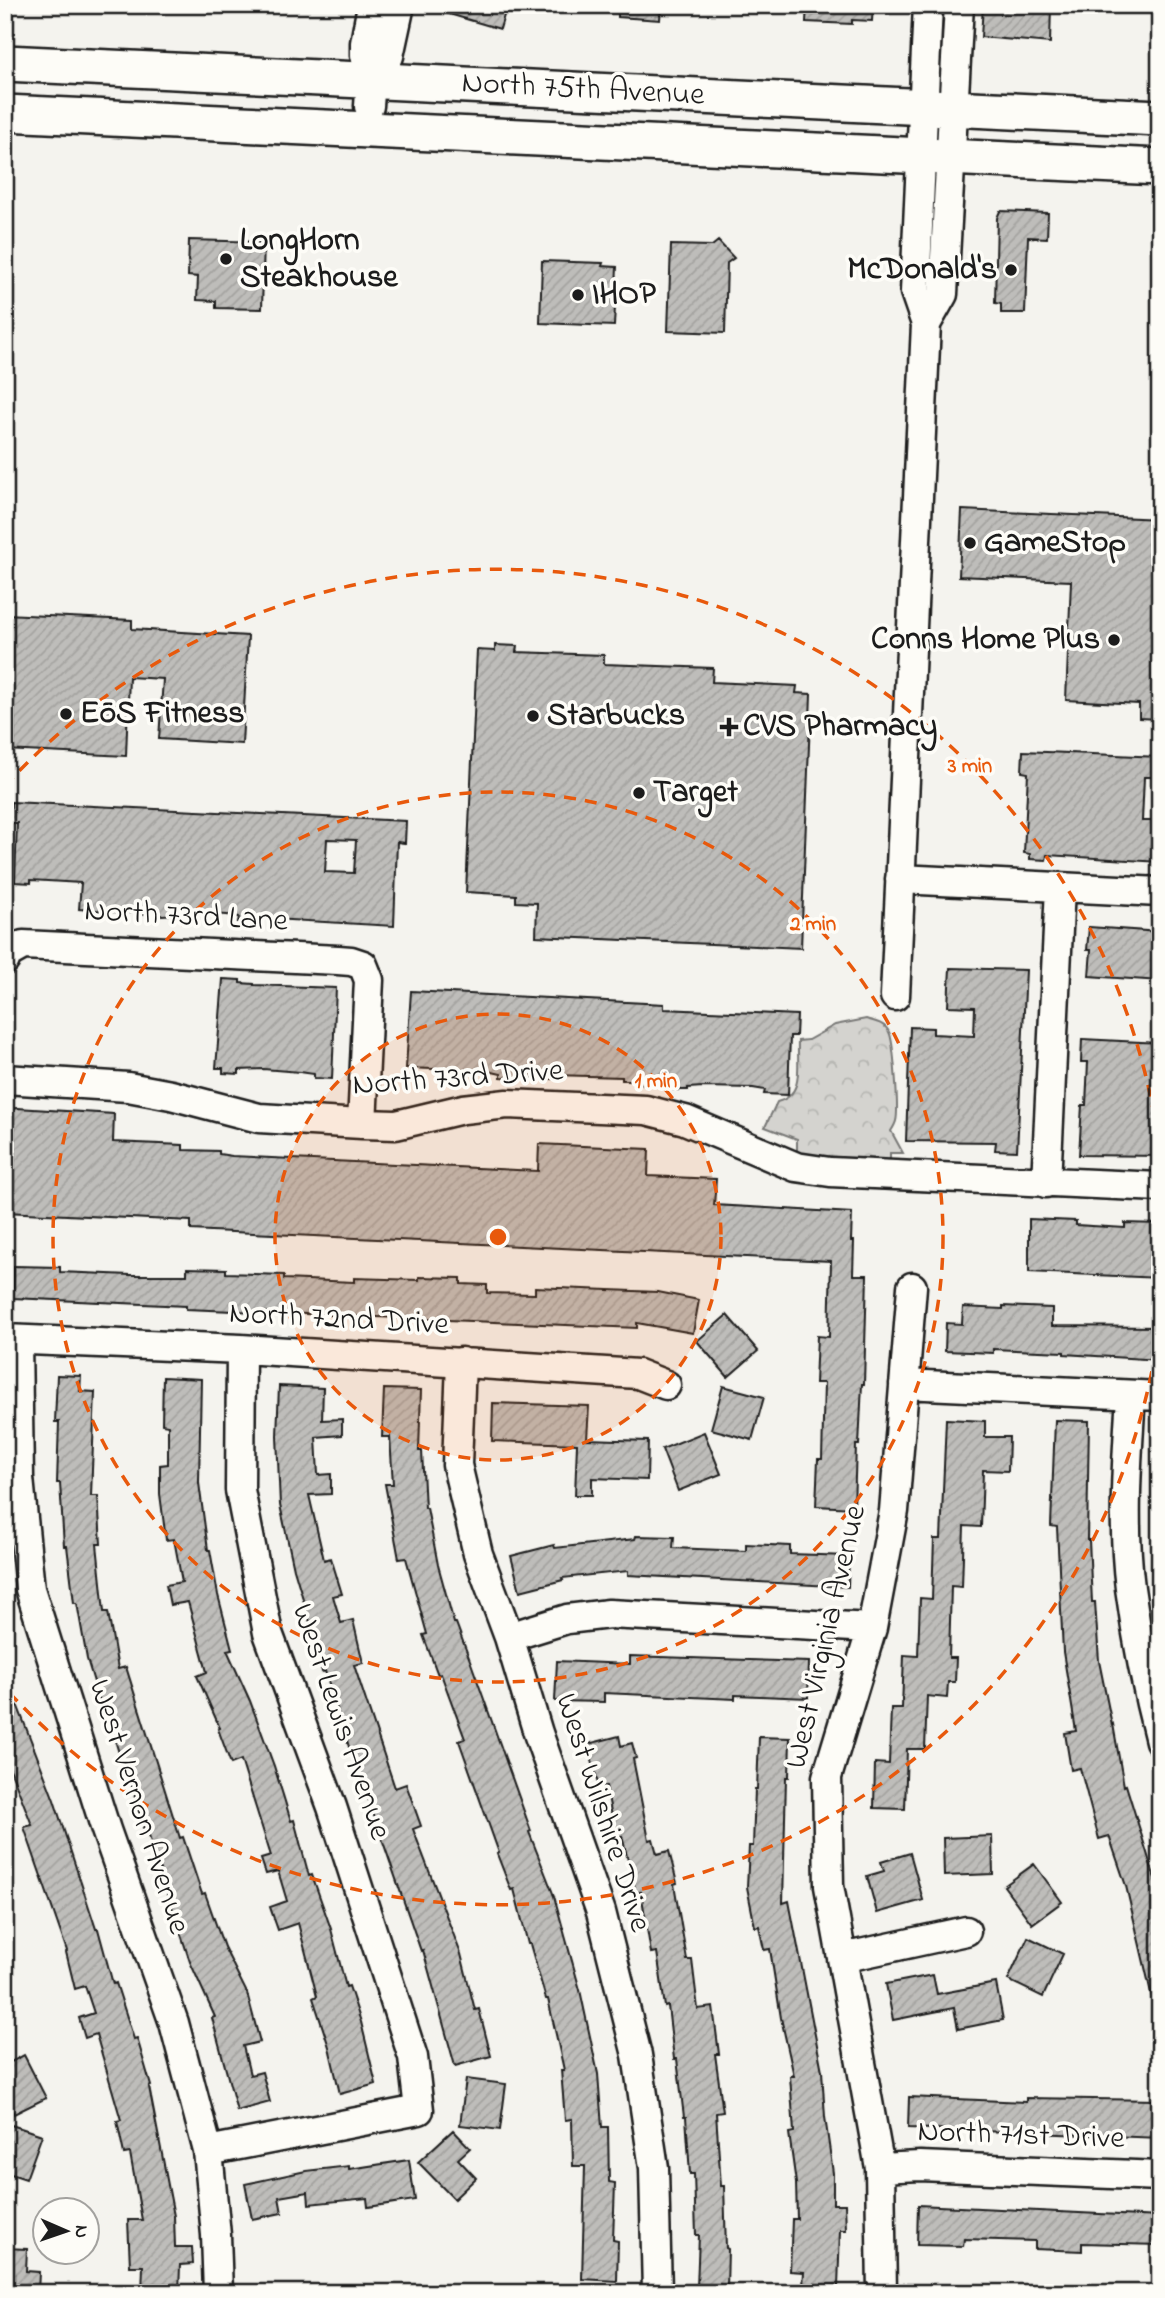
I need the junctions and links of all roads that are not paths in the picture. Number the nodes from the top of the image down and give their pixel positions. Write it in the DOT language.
graph roads {
  1 [pos="372,5"];
  2 [pos="400,5"];
  3 [pos="928,5"];
  4 [pos="959,5"];
  5 [pos="5,63"];
  6 [pos="370,93"];
  7 [pos="938,107"];
  8 [pos="5,113"];
  9 [pos="1160,118"];
  10 [pos="935,157"];
  11 [pos="1160,167"];
  12 [pos="900,878"];
  13 [pos="1060,887"];
  14 [pos="1160,892"];
  15 [pos="6,957"];
  16 [pos="895,996"];
  17 [pos="5,1079"];
  18 [pos="362,1124"];
  19 [pos="1046,1183"];
  20 [pos="1160,1187"];
  21 [pos="912,1287"];
  22 [pos="11,1340"];
  23 [pos="241,1349"];
  24 [pos="461,1362"];
  25 [pos="904,1384"];
  26 [pos="666,1385"];
  27 [pos="1131,1395"];
  28 [pos="1160,1396"];
  29 [pos="872,1628"];
  30 [pos="509,1637"];
  31 [pos="1160,1741"];
  32 [pos="966,1931"];
  33 [pos="842,1958"];
  34 [pos="208,2151"];
  35 [pos="880,2168"];
  36 [pos="1160,2176"];
  37 [pos="218,2293"];
  38 [pos="657,2293"];
  39 [pos="882,2293"];
  1 -- 6 [label="street"];
  2 -- 6 [label="street"];
  3 -- 7 [label="street"];
  4 -- 7 [label="street"];
  5 -- 6 [label="main road, North 75th Avenue"];
  6 -- 7 [label="main road, North 75th Avenue"];
  7 -- 9 [label="main road, North 75th Avenue"];
  7 -- 10 [label="street"];
  8 -- 10 [label="main road, North 75th Avenue"];
  10 -- 11 [label="main road, North 75th Avenue"];
  10 -- 12 [label="street"];
  12 -- 13 [label="street"];
  12 -- 16 [label="street"];
  13 -- 14 [label="street"];
  13 -- 19 [label="street"];
  15 -- 18 [label="street, North 73rd Lane"];
  17 -- 18 [label="street, North 73rd Drive"];
  18 -- 19 [label="street, North 73rd Drive"];
  19 -- 20 [label="street, North 73rd Drive"];
  21 -- 25 [label="street, West Virginia Avenue"];
  22 -- 23 [label="street, North 72nd Drive"];
  22 -- 34 [label="street, West Vernon Avenue"];
  23 -- 24 [label="street, North 72nd Drive"];
  23 -- 34 [label="street, West Lewis Avenue"];
  24 -- 26 [label="street, North 72nd Drive"];
  24 -- 30 [label="street, West Wilshire Drive"];
  25 -- 27 [label="street"];
  25 -- 29 [label="street, West Virginia Avenue"];
  27 -- 28 [label="street"];
  27 -- 31 [label="street"];
  29 -- 30 [label="street"];
  29 -- 33 [label="street, West Virginia Avenue"];
  30 -- 38 [label="street, West Wilshire Drive"];
  32 -- 33 [label="street"];
  33 -- 35 [label="street, West Virginia Avenue"];
  34 -- 37 [label="street, West Vernon Avenue"];
  35 -- 36 [label="street, North 71st Drive"];
  35 -- 39 [label="street, West Virginia Avenue"];
}
